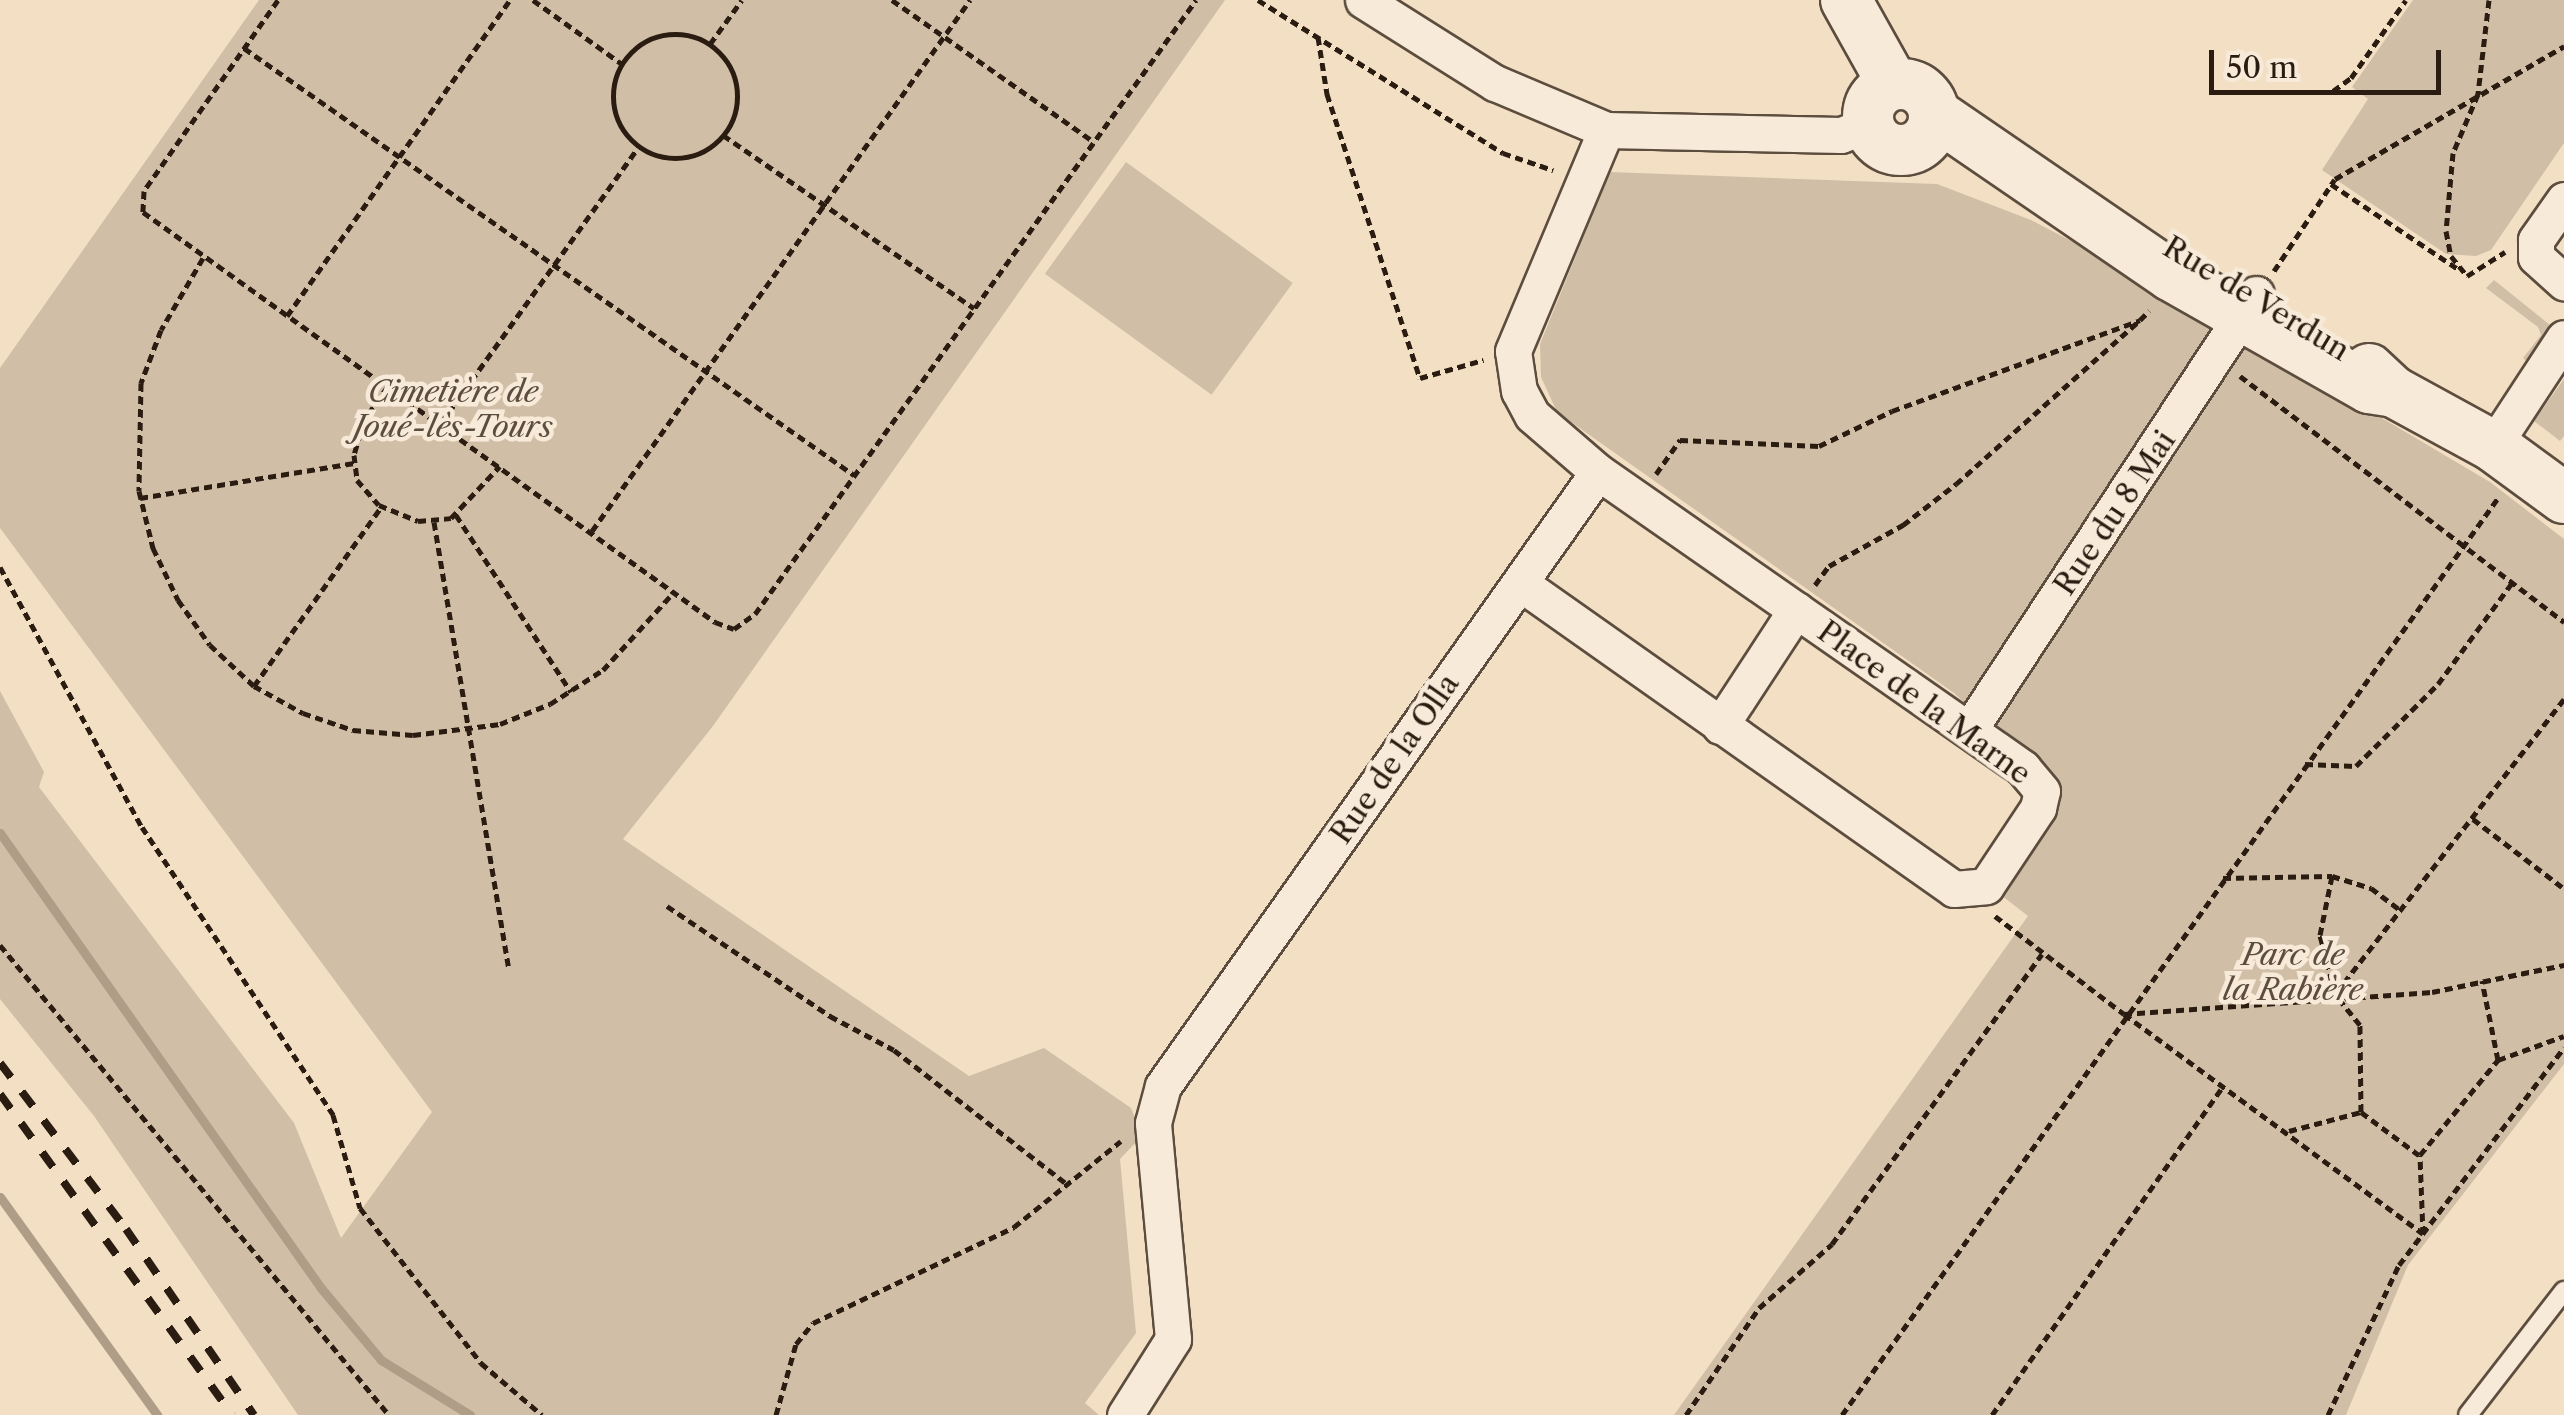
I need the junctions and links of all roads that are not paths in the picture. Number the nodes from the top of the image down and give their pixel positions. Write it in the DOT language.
graph roads {
  1 [pos="1363,0"];
  2 [pos="1846,0"];
  3 [pos="1881,104"];
  4 [pos="1606,130"];
  5 [pos="2564,200"];
  6 [pos="2108,227"];
  7 [pos="2564,282"];
  8 [pos="2246,313"];
  9 [pos="2564,338"];
  10 [pos="2508,456"];
  11 [pos="1598,472"];
  12 [pos="2564,498"];
  13 [pos="1520,583"];
  14 [pos="1796,610"];
  15 [pos="1720,726"];
  16 [pos="1969,730"];
  17 [pos="2564,1291"];
  18 [pos="1126,1415"];
  19 [pos="2468,1415"];
  1 -- 4 [label="street"];
  2 -- 3 [label="main road"];
  3 -- 4 [label="street"];
  3 -- 6 [label="main road, Rue de Verdun"];
  4 -- 11 [label="street"];
  5 -- 7 [label="street"];
  6 -- 8 [label="main road, Rue de Verdun"];
  6 -- 8 [label="main road, Rue de Verdun"];
  8 -- 10 [label="main road, Rue de Verdun"];
  8 -- 16 [label="street, Rue du 8 Mai"];
  9 -- 10 [label="street"];
  10 -- 12 [label="main road, Rue de Verdun"];
  11 -- 13 [label="street, Rue de la Olla"];
  11 -- 14 [label="street, Place de la Marne"];
  13 -- 15 [label="street"];
  13 -- 18 [label="street, Rue de la Olla"];
  14 -- 15 [label="street, Place de la Marne"];
  14 -- 16 [label="street, Place de la Marne"];
  15 -- 16 [label="street, Place de la Marne"];
  17 -- 19 [label="lane"];
}
